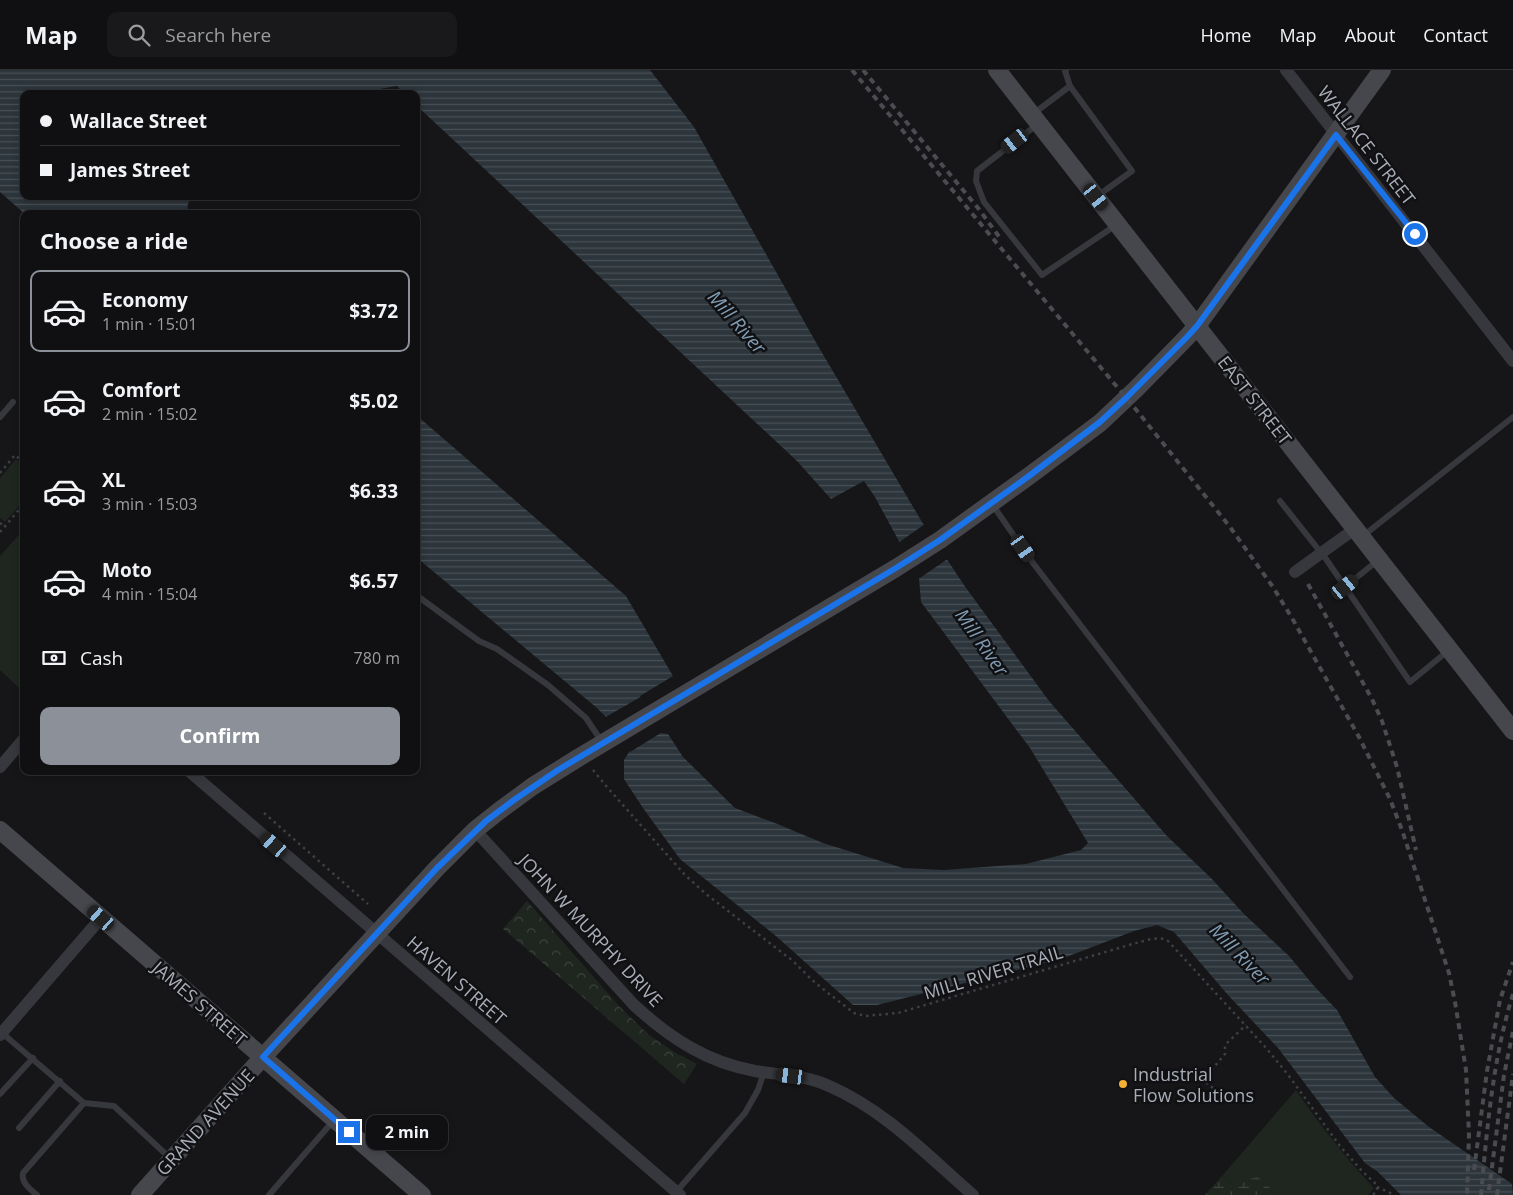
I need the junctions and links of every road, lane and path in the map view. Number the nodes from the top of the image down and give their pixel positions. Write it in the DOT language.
graph roads {
  1 [pos="997,70"];
  2 [pos="1066,70"];
  3 [pos="1286,70"];
  4 [pos="1382,70"];
  5 [pos="1070,86"];
  6 [pos="1035,119"];
  7 [pos="1336,135"];
  8 [pos="1096,197"];
  9 [pos="1117,224"];
  10 [pos="1197,326"];
  11 [pos="1513,361"];
  12 [pos="13,402"];
  13 [pos="0,417"];
  14 [pos="1513,417"];
  15 [pos="20,460"];
  16 [pos="0,473"];
  17 [pos="1280,501"];
  18 [pos="991,503"];
  19 [pos="20,509"];
  20 [pos="0,523"];
  21 [pos="5,527"];
  22 [pos="0,532"];
  23 [pos="1359,532"];
  24 [pos="1321,553"];
  25 [pos="1380,559"];
  26 [pos="1295,572"];
  27 [pos="1345,587"];
  28 [pos="420,597"];
  29 [pos="1450,650"];
  30 [pos="1513,731"];
  31 [pos="610,739"];
  32 [pos="20,744"];
  33 [pos="0,767"];
  34 [pos="593,770"];
  35 [pos="194,775"];
  36 [pos="264,813"];
  37 [pos="0,830"];
  38 [pos="475,830"];
  39 [pos="368,904"];
  40 [pos="101,918"];
  41 [pos="376,933"];
  42 [pos="1350,976"];
  43 [pos="1246,1025"];
  44 [pos="1,1034"];
  45 [pos="263,1057"];
  46 [pos="33,1058"];
  47 [pos="764,1072"];
  48 [pos="1196,1074"];
  49 [pos="1203,1080"];
  50 [pos="60,1082"];
  51 [pos="1214,1089"];
  52 [pos="0,1094"];
  53 [pos="84,1103"];
  54 [pos="335,1119"];
  55 [pos="19,1128"];
  56 [pos="172,1160"];
  57 [pos="1377,1189"];
  58 [pos="676,1194"];
  59 [pos="969,1194"];
  60 [pos="37,1195"];
  61 [pos="140,1195"];
  62 [pos="269,1195"];
  63 [pos="422,1195"];
  64 [pos="1372,1195"];
  65 [pos="1395,1195"];
  1 -- 6 [label="main road, EAST STREET"];
  2 -- 5 [label="lane"];
  3 -- 7 [label="street, WALLACE STREET"];
  4 -- 7 [label="main road, GRAND AVENUE"];
  5 -- 6 [label="lane"];
  5 -- 8 [label="lane"];
  6 -- 8 [label="main road, EAST STREET"];
  6 -- 9 [label="lane"];
  7 -- 10 [label="main road, GRAND AVENUE"];
  7 -- 11 [label="street, WALLACE STREET"];
  8 -- 9 [label="main road, EAST STREET"];
  9 -- 10 [label="main road, EAST STREET"];
  10 -- 18 [label="main road, GRAND AVENUE"];
  10 -- 23 [label="main road, EAST STREET"];
  12 -- 13 [label="lane"];
  14 -- 23 [label="lane"];
  15 -- 16 [label="path"];
  17 -- 24 [label="lane"];
  18 -- 31 [label="main road, GRAND AVENUE"];
  18 -- 42 [label="lane"];
  19 -- 21 [label="path"];
  20 -- 21 [label="path"];
  21 -- 22 [label="path"];
  23 -- 24 [label="street"];
  23 -- 25 [label="main road, EAST STREET"];
  24 -- 26 [label="street"];
  24 -- 27 [label="lane"];
  25 -- 27 [label="lane"];
  25 -- 29 [label="main road, EAST STREET"];
  27 -- 29 [label="lane"];
  28 -- 31 [label="lane"];
  29 -- 30 [label="main road, EAST STREET"];
  31 -- 38 [label="main road, GRAND AVENUE"];
  32 -- 33 [label="street"];
  34 -- 43 [label="path, MILL RIVER TRAIL"];
  35 -- 41 [label="street, HAVEN STREET"];
  36 -- 39 [label="path"];
  37 -- 40 [label="main road, JAMES STREET"];
  38 -- 41 [label="main road, GRAND AVENUE"];
  38 -- 47 [label="street, JOHN W MURPHY DRIVE"];
  40 -- 44 [label="street"];
  40 -- 45 [label="main road, JAMES STREET"];
  41 -- 45 [label="main road, GRAND AVENUE"];
  41 -- 58 [label="street, HAVEN STREET"];
  43 -- 49 [label="path"];
  43 -- 57 [label="path, MILL RIVER TRAIL"];
  44 -- 46 [label="lane"];
  45 -- 54 [label="main road, JAMES STREET"];
  45 -- 56 [label="main road, GRAND AVENUE"];
  46 -- 50 [label="lane"];
  46 -- 52 [label="lane"];
  47 -- 58 [label="lane"];
  47 -- 59 [label="street, JOHN W MURPHY DRIVE"];
  48 -- 49 [label="path"];
  49 -- 51 [label="path"];
  50 -- 53 [label="lane"];
  50 -- 55 [label="lane"];
  53 -- 56 [label="lane"];
  53 -- 60 [label="lane"];
  54 -- 62 [label="lane"];
  54 -- 63 [label="main road, JAMES STREET"];
  56 -- 61 [label="main road, GRAND AVENUE"];
  57 -- 64 [label="path"];
  57 -- 65 [label="path"];
}
